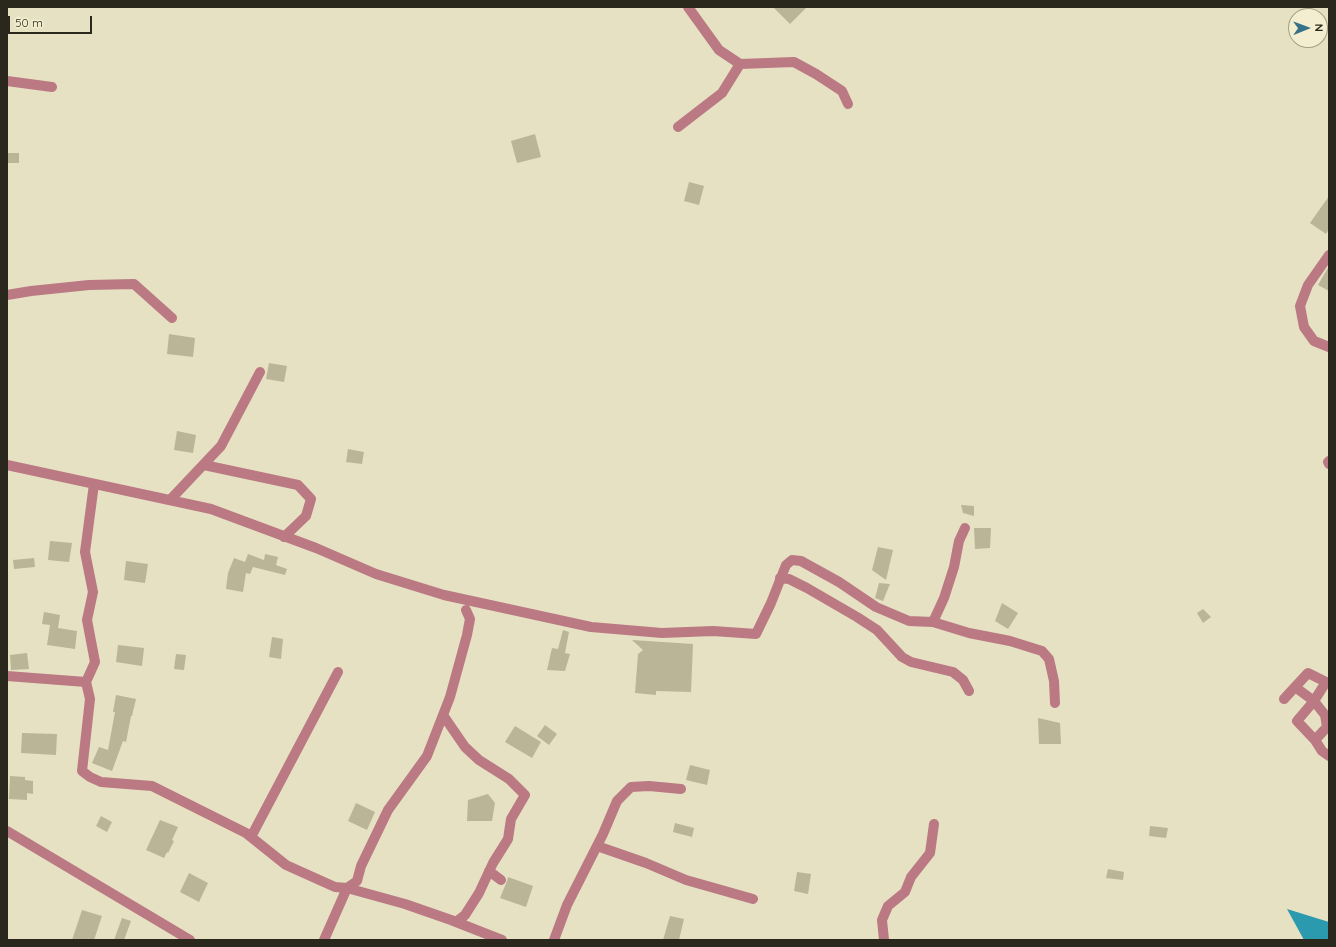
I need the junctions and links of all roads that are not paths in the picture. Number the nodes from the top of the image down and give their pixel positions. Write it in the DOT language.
graph roads {
  1 [pos="688,7"];
  2 [pos="740,64"];
  3 [pos="7,81"];
  4 [pos="52,87"];
  5 [pos="848,104"];
  6 [pos="678,127"];
  7 [pos="1329,255"];
  8 [pos="7,295"];
  9 [pos="172,318"];
  10 [pos="1329,347"];
  11 [pos="260,372"];
  12 [pos="1329,461"];
  13 [pos="1329,464"];
  14 [pos="7,465"];
  15 [pos="204,465"];
  16 [pos="94,484"];
  17 [pos="170,500"];
  18 [pos="965,528"];
  19 [pos="284,537"];
  20 [pos="780,578"];
  21 [pos="466,610"];
  22 [pos="933,622"];
  23 [pos="338,672"];
  24 [pos="7,676"];
  25 [pos="86,682"];
  26 [pos="1327,684"];
  27 [pos="1296,687"];
  28 [pos="969,691"];
  29 [pos="1284,699"];
  30 [pos="1314,701"];
  31 [pos="1056,703"];
  32 [pos="443,715"];
  33 [pos="1328,724"];
  34 [pos="1315,740"];
  35 [pos="1329,756"];
  36 [pos="681,789"];
  37 [pos="934,824"];
  38 [pos="7,831"];
  39 [pos="251,837"];
  40 [pos="597,846"];
  41 [pos="489,871"];
  42 [pos="501,880"];
  43 [pos="347,888"];
  44 [pos="753,899"];
  45 [pos="456,922"];
  46 [pos="185,939"];
  47 [pos="324,940"];
  48 [pos="502,940"];
  49 [pos="554,940"];
  50 [pos="884,940"];
  1 -- 2 [label="street"];
  2 -- 5 [label="street"];
  2 -- 6 [label="street"];
  3 -- 4 [label="street"];
  7 -- 10 [label="street"];
  8 -- 9 [label="street"];
  11 -- 15 [label="street"];
  12 -- 13 [label="street"];
  14 -- 16 [label="street"];
  15 -- 17 [label="street"];
  15 -- 19 [label="street"];
  16 -- 17 [label="street"];
  16 -- 25 [label="street"];
  17 -- 19 [label="street"];
  18 -- 22 [label="street"];
  19 -- 20 [label="street"];
  20 -- 22 [label="street"];
  20 -- 28 [label="street"];
  21 -- 32 [label="street"];
  22 -- 31 [label="street"];
  23 -- 39 [label="street"];
  24 -- 25 [label="street"];
  25 -- 39 [label="street"];
  26 -- 27 [label="street"];
  26 -- 30 [label="street"];
  27 -- 29 [label="street"];
  27 -- 30 [label="street"];
  30 -- 33 [label="street"];
  30 -- 34 [label="street"];
  32 -- 41 [label="street"];
  32 -- 43 [label="street"];
  33 -- 34 [label="street"];
  34 -- 35 [label="street"];
  36 -- 40 [label="street"];
  37 -- 50 [label="street"];
  38 -- 46 [label="street"];
  39 -- 43 [label="street"];
  40 -- 44 [label="street"];
  40 -- 49 [label="street"];
  41 -- 42 [label="street"];
  41 -- 45 [label="street"];
  43 -- 45 [label="street"];
  43 -- 47 [label="street"];
  45 -- 48 [label="street"];
}
